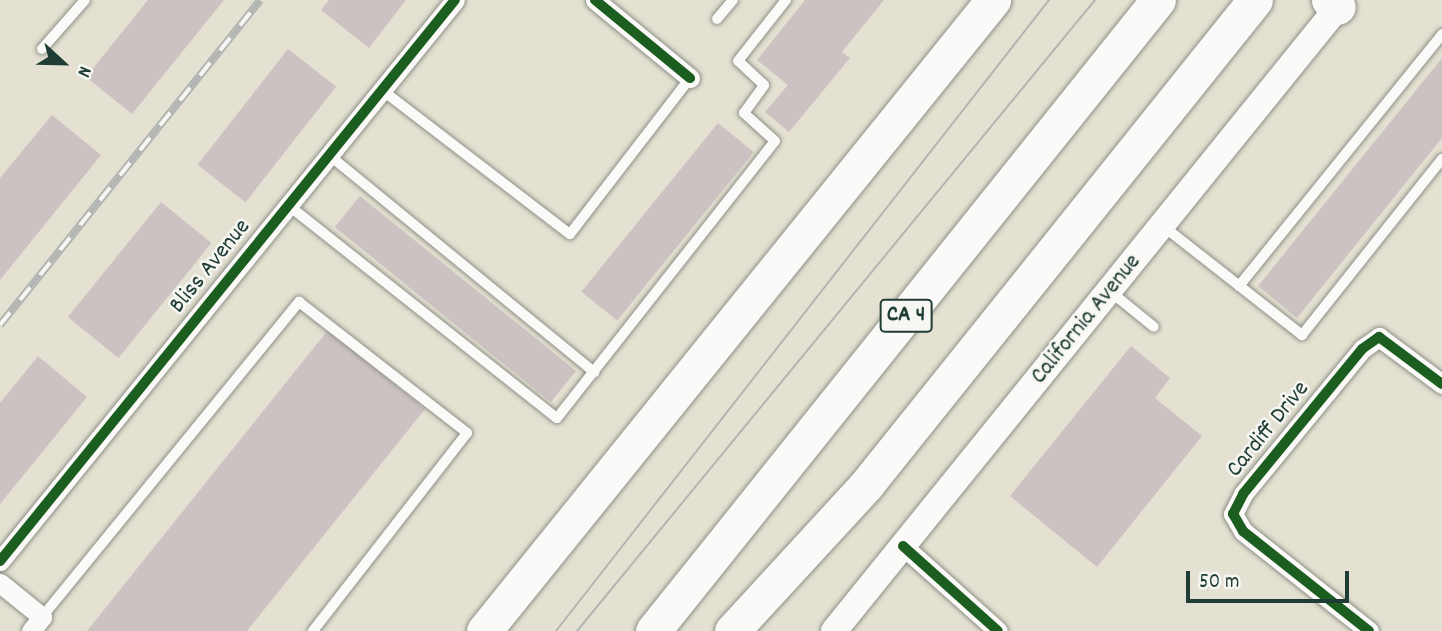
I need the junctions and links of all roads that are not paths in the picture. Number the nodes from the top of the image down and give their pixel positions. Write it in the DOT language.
graph roads {
  1 [pos="85,0"];
  2 [pos="455,0"];
  3 [pos="595,0"];
  4 [pos="733,0"];
  5 [pos="786,0"];
  6 [pos="976,0"];
  7 [pos="993,0"];
  8 [pos="1158,0"];
  9 [pos="1255,0"];
  10 [pos="1334,4"];
  11 [pos="717,19"];
  12 [pos="1442,34"];
  13 [pos="42,49"];
  14 [pos="690,78"];
  15 [pos="382,90"];
  16 [pos="329,155"];
  17 [pos="1442,159"];
  18 [pos="288,205"];
  19 [pos="1163,225"];
  20 [pos="1239,286"];
  21 [pos="1109,291"];
  22 [pos="1154,327"];
  23 [pos="722,333"];
  24 [pos="594,372"];
  25 [pos="1442,384"];
  26 [pos="903,546"];
  27 [pos="0,561"];
  28 [pos="0,583"];
  29 [pos="36,624"];
  30 [pos="313,631"];
  31 [pos="484,631"];
  32 [pos="653,631"];
  33 [pos="732,631"];
  34 [pos="834,631"];
  35 [pos="998,631"];
  36 [pos="1369,631"];
  1 -- 13 [label="lane"];
  2 -- 15 [label="street, Bliss Avenue"];
  3 -- 14 [label="street"];
  4 -- 11 [label="lane"];
  5 -- 24 [label="lane"];
  6 -- 23 [label="highway"];
  7 -- 23 [label="highway"];
  8 -- 32 [label="highway, CA 4"];
  9 -- 33 [label="highway"];
  10 -- 19 [label="main road, California Avenue"];
  12 -- 20 [label="lane"];
  14 -- 15 [label="lane"];
  15 -- 16 [label="street, Bliss Avenue"];
  16 -- 18 [label="street, Bliss Avenue"];
  16 -- 24 [label="lane"];
  17 -- 20 [label="lane"];
  18 -- 24 [label="lane"];
  18 -- 27 [label="street, Bliss Avenue"];
  19 -- 20 [label="lane"];
  19 -- 21 [label="main road, California Avenue"];
  21 -- 22 [label="lane"];
  21 -- 26 [label="main road, California Avenue"];
  23 -- 31 [label="highway"];
  25 -- 36 [label="street, Cardiff Drive"];
  26 -- 34 [label="main road, California Avenue"];
  26 -- 35 [label="street"];
  28 -- 29 [label="street"];
  29 -- 30 [label="lane"];
}
